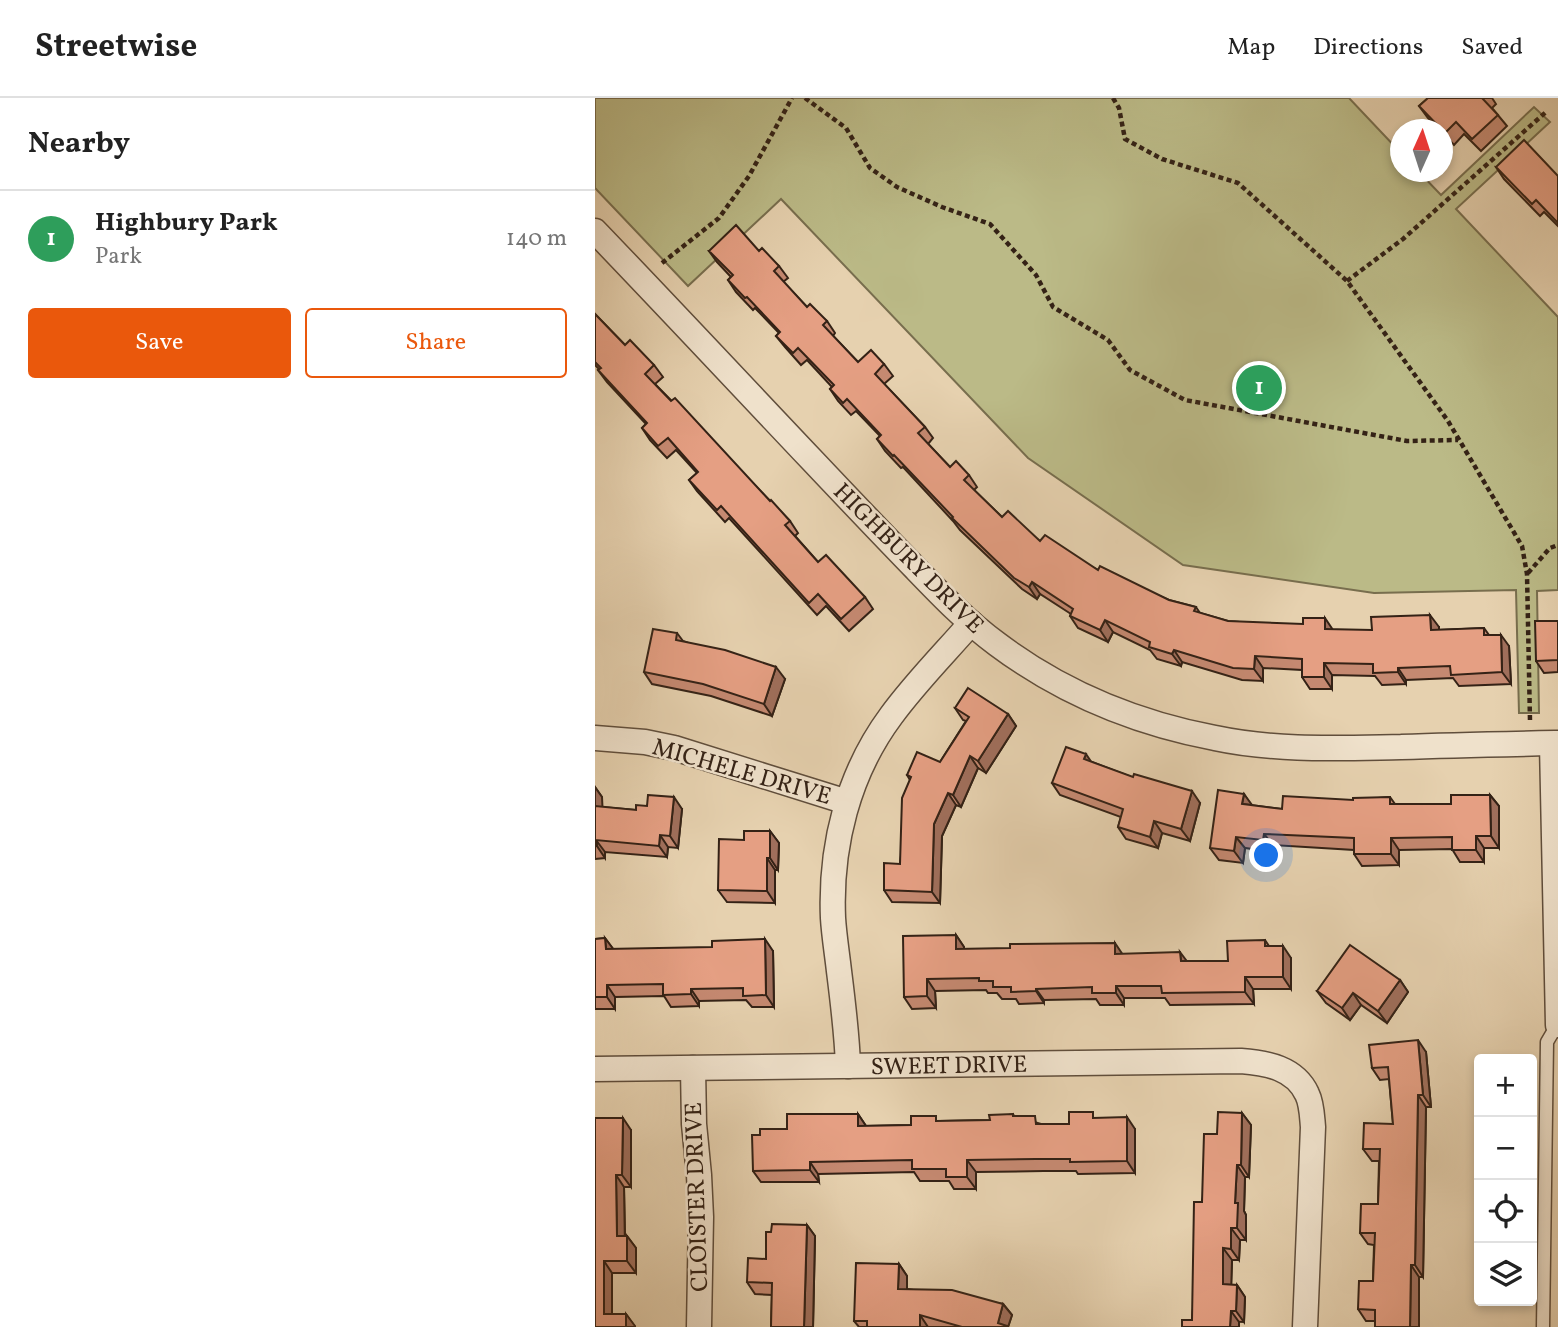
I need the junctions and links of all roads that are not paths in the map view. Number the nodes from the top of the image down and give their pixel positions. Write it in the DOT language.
graph roads {
  1 [pos="595,231"];
  2 [pos="971,623"];
  3 [pos="595,738"];
  4 [pos="1555,743"];
  5 [pos="847,802"];
  6 [pos="1558,1026"];
  7 [pos="848,1066"];
  8 [pos="694,1068"];
  9 [pos="595,1069"];
  10 [pos="1552,1198"];
  11 [pos="699,1327"];
  12 [pos="1305,1327"];
  13 [pos="1543,1327"];
  1 -- 2 [label="street, HIGHBURY DRIVE"];
  2 -- 4 [label="street, HIGHBURY DRIVE"];
  2 -- 5 [label="street"];
  3 -- 5 [label="street, MICHELE DRIVE"];
  4 -- 6 [label="street"];
  5 -- 7 [label="street"];
  6 -- 10 [label="lane"];
  7 -- 8 [label="street, SWEET DRIVE"];
  7 -- 12 [label="street, SWEET DRIVE"];
  8 -- 9 [label="street, SWEET DRIVE"];
  8 -- 11 [label="street, CLOISTER DRIVE"];
  10 -- 13 [label="lane"];
}
